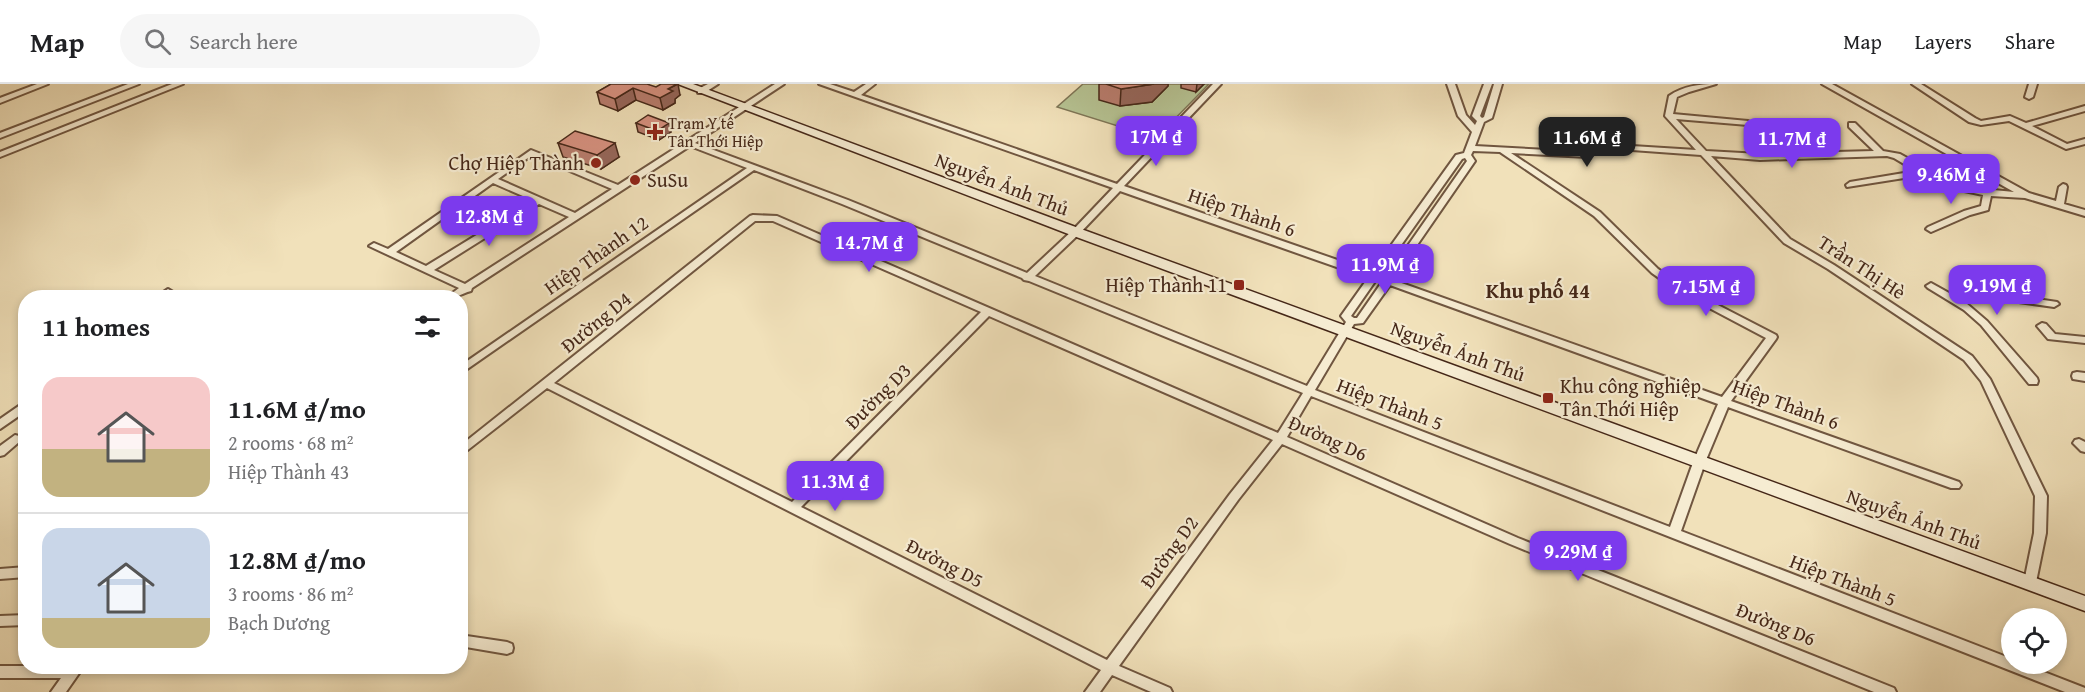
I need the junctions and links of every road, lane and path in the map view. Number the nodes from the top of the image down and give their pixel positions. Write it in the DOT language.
graph roads {
  1 [pos="44,84"];
  2 [pos="135,84"];
  3 [pos="179,84"];
  4 [pos="682,84"];
  5 [pos="780,84"];
  6 [pos="823,84"];
  7 [pos="871,84"];
  8 [pos="1218,84"];
  9 [pos="1451,84"];
  10 [pos="1488,84"];
  11 [pos="1498,84"];
  12 [pos="1712,84"];
  13 [pos="1826,84"];
  14 [pos="1916,84"];
  15 [pos="2033,84"];
  16 [pos="708,88"];
  17 [pos="855,95"];
  18 [pos="2029,97"];
  19 [pos="0,100"];
  20 [pos="742,106"];
  21 [pos="2085,108"];
  22 [pos="1669,116"];
  23 [pos="1481,121"];
  24 [pos="36,122"];
  25 [pos="1748,123"];
  26 [pos="1852,125"];
  27 [pos="2025,126"];
  28 [pos="1477,132"];
  29 [pos="51,135"];
  30 [pos="0,136"];
  31 [pos="2085,141"];
  32 [pos="688,143"];
  33 [pos="1502,151"];
  34 [pos="1469,152"];
  35 [pos="1881,153"];
  36 [pos="1704,154"];
  37 [pos="0,155"];
  38 [pos="752,168"];
  39 [pos="1923,172"];
  40 [pos="493,180"];
  41 [pos="1850,185"];
  42 [pos="2063,187"];
  43 [pos="620,189"];
  44 [pos="1118,189"];
  45 [pos="1988,194"];
  46 [pos="2026,195"];
  47 [pos="537,201"];
  48 [pos="2059,206"];
  49 [pos="452,209"];
  50 [pos="2085,213"];
  51 [pos="576,217"];
  52 [pos="753,218"];
  53 [pos="495,228"];
  54 [pos="1931,229"];
  55 [pos="1076,232"];
  56 [pos="374,246"];
  57 [pos="389,253"];
  58 [pos="427,270"];
  59 [pos="1374,276"];
  60 [pos="1027,278"];
  61 [pos="1387,281"];
  62 [pos="1930,286"];
  63 [pos="468,289"];
  64 [pos="2014,291"];
  65 [pos="1989,295"];
  66 [pos="1956,302"];
  67 [pos="2054,304"];
  68 [pos="988,311"];
  69 [pos="1348,326"];
  70 [pos="2042,326"];
  71 [pos="2085,340"];
  72 [pos="468,365"];
  73 [pos="2033,381"];
  74 [pos="548,384"];
  75 [pos="1308,392"];
  76 [pos="1725,400"];
  77 [pos="18,411"];
  78 [pos="0,425"];
  79 [pos="1281,438"];
  80 [pos="15,439"];
  81 [pos="468,446"];
  82 [pos="0,453"];
  83 [pos="1700,460"];
  84 [pos="1955,485"];
  85 [pos="793,508"];
  86 [pos="1674,534"];
  87 [pos="18,573"];
  88 [pos="0,574"];
  89 [pos="2030,582"];
  90 [pos="2085,604"];
  91 [pos="18,620"];
  92 [pos="0,621"];
  93 [pos="468,641"];
  94 [pos="507,648"];
  95 [pos="1108,667"];
  96 [pos="18,671"];
  97 [pos="0,672"];
  98 [pos="71,674"];
  99 [pos="58,692"];
  100 [pos="1092,692"];
  101 [pos="1165,692"];
  102 [pos="1889,692"];
  103 [pos="2080,692"];
  1 -- 19 [label="street"];
  2 -- 24 [label="street"];
  3 -- 29 [label="street"];
  4 -- 16 [label="main road, Nguyễn Ảnh Thủ"];
  5 -- 20 [label="street"];
  6 -- 17 [label="street, Hiệp Thành 6"];
  7 -- 17 [label="street"];
  8 -- 44 [label="street"];
  9 -- 28 [label="street"];
  10 -- 23 [label="street"];
  11 -- 23 [label="street"];
  12 -- 22 [label="street"];
  13 -- 46 [label="street"];
  14 -- 27 [label="street"];
  15 -- 18 [label="street"];
  16 -- 20 [label="main road, Nguyễn Ảnh Thủ"];
  17 -- 44 [label="street, Hiệp Thành 6"];
  20 -- 32 [label="street"];
  20 -- 55 [label="main road, Nguyễn Ảnh Thủ"];
  21 -- 27 [label="street"];
  22 -- 25 [label="street"];
  22 -- 36 [label="street, Trần Thị Hè"];
  23 -- 28 [label="street"];
  24 -- 29 [label="street"];
  24 -- 30 [label="street"];
  26 -- 35 [label="street"];
  27 -- 31 [label="street"];
  28 -- 34 [label="street"];
  29 -- 37 [label="street"];
  32 -- 38 [label="street, Hiệp Thành 5"];
  32 -- 43 [label="street"];
  33 -- 34 [label="street"];
  33 -- 36 [label="street"];
  33 -- 76 [label="street"];
  34 -- 59 [label="street"];
  34 -- 61 [label="street"];
  35 -- 36 [label="street"];
  35 -- 39 [label="street"];
  36 -- 89 [label="street, Trần Thị Hè"];
  38 -- 60 [label="street, Hiệp Thành 5"];
  38 -- 72 [label="street, Hiệp Thành 12"];
  39 -- 41 [label="street"];
  39 -- 45 [label="street"];
  40 -- 43 [label="street"];
  40 -- 47 [label="street"];
  40 -- 49 [label="street"];
  42 -- 48 [label="street"];
  43 -- 51 [label="street"];
  44 -- 55 [label="street"];
  44 -- 59 [label="street, Hiệp Thành 6"];
  45 -- 46 [label="street"];
  45 -- 54 [label="street"];
  46 -- 48 [label="street"];
  47 -- 51 [label="street"];
  47 -- 53 [label="street"];
  48 -- 50 [label="street"];
  49 -- 53 [label="street"];
  49 -- 57 [label="street"];
  51 -- 63 [label="street"];
  52 -- 68 [label="street, Đường D6"];
  52 -- 74 [label="street, Đường D4"];
  53 -- 58 [label="street"];
  55 -- 60 [label="street"];
  55 -- 69 [label="main road, Nguyễn Ảnh Thủ"];
  56 -- 57 [label="street"];
  57 -- 58 [label="street"];
  58 -- 63 [label="street"];
  59 -- 61 [label="street, Hiệp Thành 6"];
  59 -- 69 [label="street"];
  60 -- 75 [label="street, Hiệp Thành 5"];
  61 -- 69 [label="street"];
  61 -- 76 [label="street, Hiệp Thành 6"];
  62 -- 66 [label="street"];
  64 -- 65 [label="street"];
  65 -- 66 [label="street"];
  65 -- 67 [label="street"];
  66 -- 73 [label="street"];
  68 -- 79 [label="street, Đường D6"];
  68 -- 85 [label="street, Đường D3"];
  69 -- 75 [label="street, Đường D2"];
  69 -- 83 [label="main road, Nguyễn Ảnh Thủ"];
  70 -- 71 [label="street"];
  74 -- 81 [label="street, Đường D4"];
  74 -- 85 [label="street, Đường D5"];
  75 -- 79 [label="street, Đường D2"];
  75 -- 86 [label="street, Hiệp Thành 5"];
  76 -- 83 [label="street"];
  76 -- 84 [label="street, Hiệp Thành 6"];
  77 -- 78 [label="street"];
  79 -- 95 [label="street, Đường D2"];
  79 -- 102 [label="street, Đường D6"];
  80 -- 82 [label="street"];
  83 -- 86 [label="street"];
  83 -- 89 [label="main road, Nguyễn Ảnh Thủ"];
  85 -- 95 [label="street, Đường D5"];
  86 -- 103 [label="street, Hiệp Thành 5"];
  87 -- 88 [label="street"];
  89 -- 90 [label="main road, Nguyễn Ảnh Thủ"];
  91 -- 92 [label="street"];
  93 -- 94 [label="street"];
  95 -- 100 [label="street, Đường D2"];
  95 -- 101 [label="street, Đường D5"];
  96 -- 97 [label="street"];
  98 -- 99 [label="street"];
}
